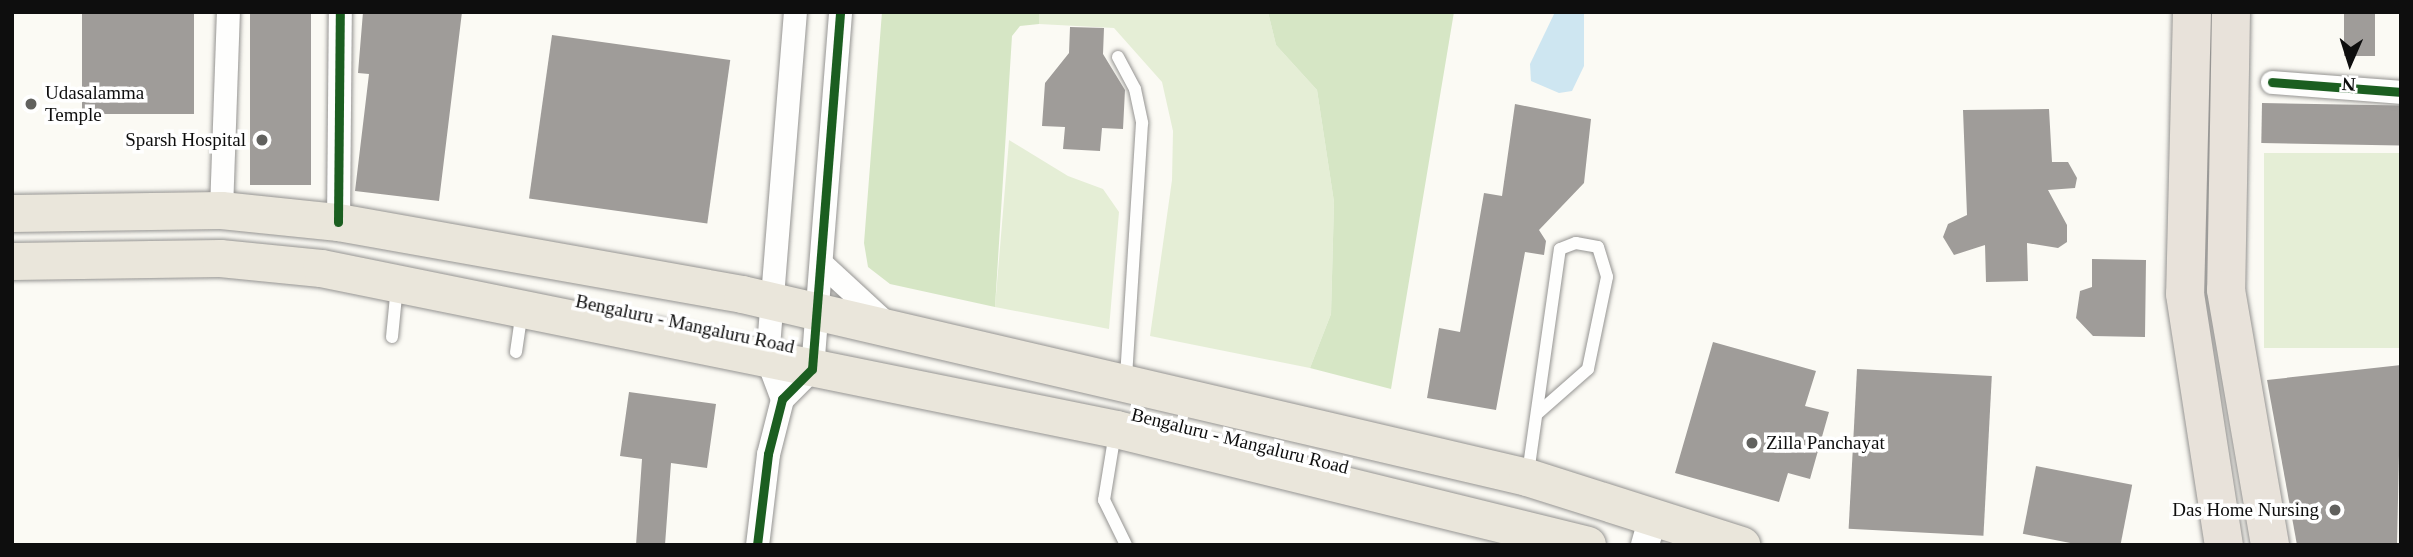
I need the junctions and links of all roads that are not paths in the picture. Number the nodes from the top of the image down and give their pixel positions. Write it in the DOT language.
graph roads {
  1 [pos="228,12"];
  2 [pos="340,12"];
  3 [pos="795,12"];
  4 [pos="840,12"];
  5 [pos="2192,12"];
  6 [pos="2231,12"];
  7 [pos="1118,57"];
  8 [pos="2272,82"];
  9 [pos="2401,92"];
  10 [pos="221,210"];
  11 [pos="12,213"];
  12 [pos="338,222"];
  13 [pos="220,258"];
  14 [pos="12,261"];
  15 [pos="822,264"];
  16 [pos="397,282"];
  17 [pos="772,302"];
  18 [pos="522,307"];
  19 [pos="819,312"];
  20 [pos="898,330"];
  21 [pos="392,337"];
  22 [pos="516,352"];
  23 [pos="767,359"];
  24 [pos="812,369"];
  25 [pos="1138,382"];
  26 [pos="782,400"];
  27 [pos="1538,413"];
  28 [pos="1127,432"];
  29 [pos="1527,477"];
  30 [pos="1649,531"];
  31 [pos="2219,533"];
  32 [pos="1533,537"];
  33 [pos="1693,537"];
  34 [pos="757,545"];
  35 [pos="1126,545"];
  36 [pos="1587,545"];
  37 [pos="1742,545"];
  38 [pos="2270,545"];
  1 -- 10 [label="street"];
  2 -- 12 [label="street"];
  3 -- 17 [label="street"];
  4 -- 15 [label="street"];
  5 -- 31 [label="highway"];
  6 -- 38 [label="highway"];
  7 -- 25 [label="lane"];
  8 -- 9 [label="street"];
  10 -- 11 [label="main road, Bengaluru - Mangaluru Road"];
  10 -- 12 [label="main road, Bengaluru - Mangaluru Road"];
  10 -- 13 [label="main road"];
  12 -- 17 [label="main road, Bengaluru - Mangaluru Road"];
  13 -- 14 [label="main road, Bengaluru - Mangaluru Road"];
  13 -- 16 [label="main road, Bengaluru - Mangaluru Road"];
  15 -- 19 [label="street"];
  15 -- 20 [label="street"];
  16 -- 18 [label="main road, Bengaluru - Mangaluru Road"];
  16 -- 21 [label="lane"];
  17 -- 19 [label="main road, Bengaluru - Mangaluru Road"];
  17 -- 23 [label="street"];
  18 -- 22 [label="lane"];
  18 -- 23 [label="main road, Bengaluru - Mangaluru Road"];
  19 -- 20 [label="main road, Bengaluru - Mangaluru Road"];
  19 -- 24 [label="street"];
  20 -- 25 [label="main road, Bengaluru - Mangaluru Road"];
  23 -- 24 [label="main road, Bengaluru - Mangaluru Road"];
  23 -- 26 [label="street"];
  24 -- 26 [label="street"];
  24 -- 28 [label="main road, Bengaluru - Mangaluru Road"];
  25 -- 28 [label="main road"];
  25 -- 29 [label="main road, Bengaluru - Mangaluru Road"];
  26 -- 34 [label="street"];
  27 -- 27 [label="lane"];
  27 -- 29 [label="lane"];
  28 -- 32 [label="main road, Bengaluru - Mangaluru Road"];
  28 -- 35 [label="lane"];
  29 -- 30 [label="main road, Bengaluru - Mangaluru Road"];
  30 -- 33 [label="main road, Bengaluru - Mangaluru Road"];
  32 -- 36 [label="main road, Bengaluru - Mangaluru Road"];
  33 -- 37 [label="main road, Bengaluru - Mangaluru Road"];
}
